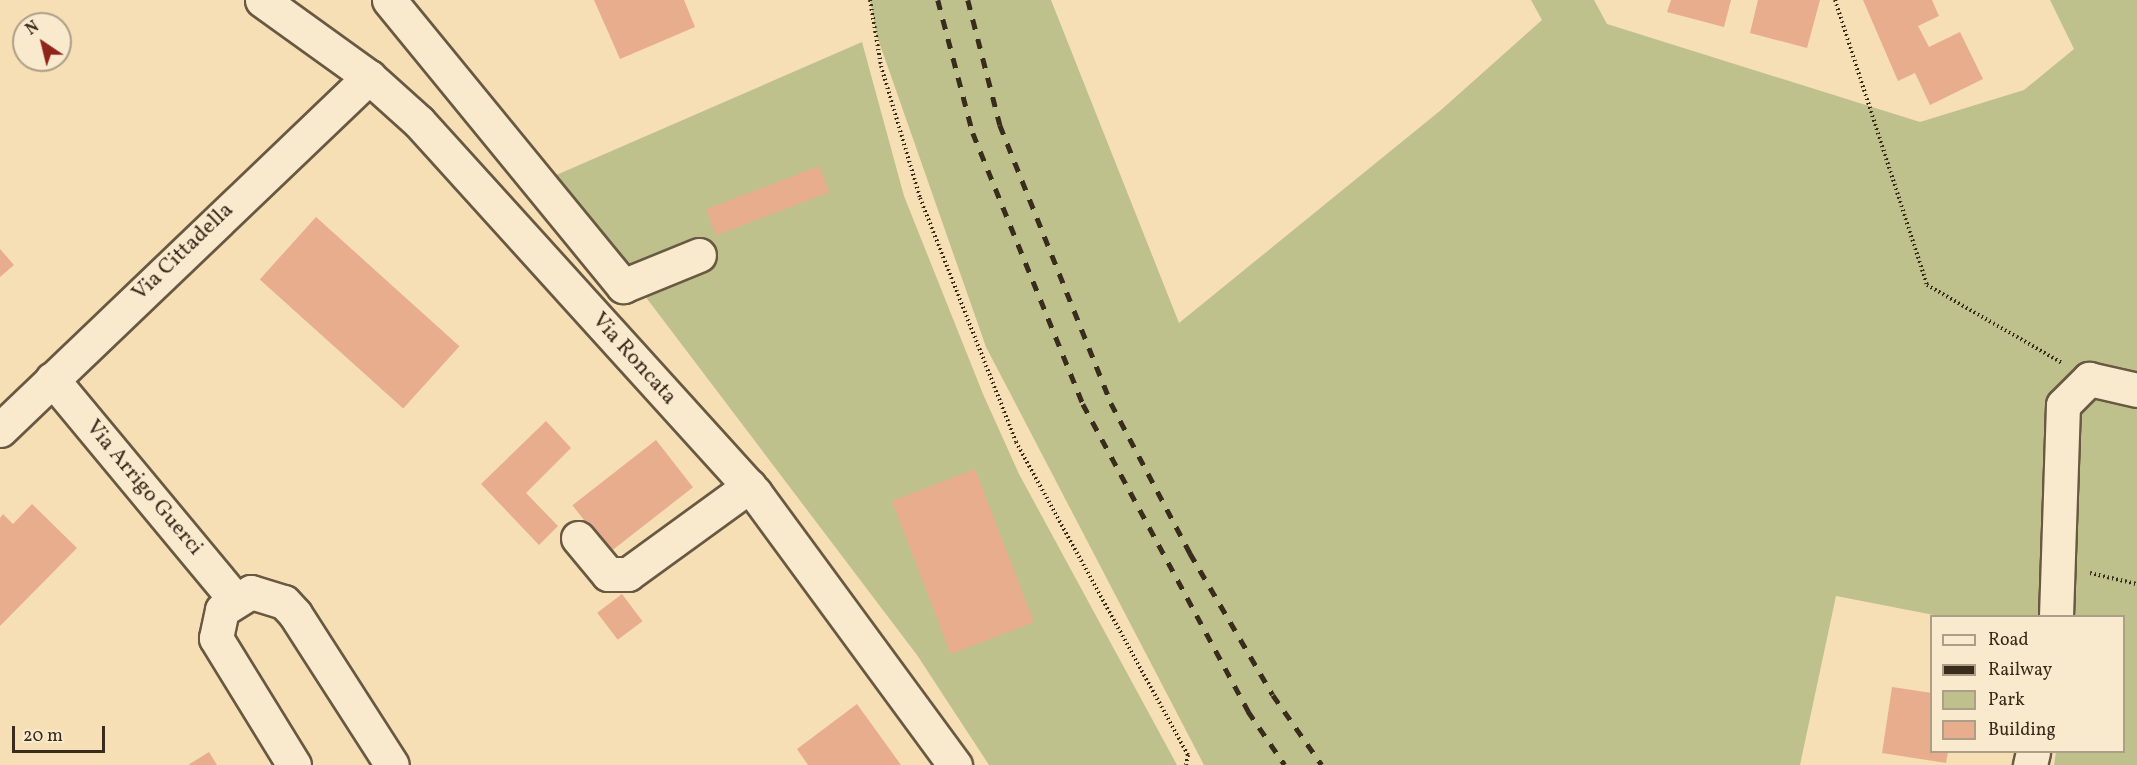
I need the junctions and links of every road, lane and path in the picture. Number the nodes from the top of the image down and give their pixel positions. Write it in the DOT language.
graph roads {
  1 [pos="262,0"];
  2 [pos="389,0"];
  3 [pos="870,0"];
  4 [pos="1835,0"];
  5 [pos="369,77"];
  6 [pos="699,255"];
  7 [pos="52,379"];
  8 [pos="2089,379"];
  9 [pos="2137,390"];
  10 [pos="0,430"];
  11 [pos="749,486"];
  12 [pos="578,538"];
  13 [pos="2060,565"];
  14 [pos="2137,584"];
  15 [pos="234,598"];
  16 [pos="2056,615"];
  17 [pos="294,765"];
  18 [pos="392,765"];
  19 [pos="955,765"];
  20 [pos="1186,765"];
  1 -- 5 [label="street, Via Roncata"];
  2 -- 6 [label="street"];
  3 -- 20 [label="path"];
  4 -- 8 [label="path"];
  5 -- 7 [label="street, Via Cittadella"];
  5 -- 11 [label="street, Via Roncata"];
  7 -- 10 [label="street, Via Cittadella"];
  7 -- 15 [label="street, Via Arrigo Guerci"];
  8 -- 9 [label="street"];
  8 -- 13 [label="street"];
  11 -- 12 [label="street"];
  11 -- 19 [label="street, Via Roncata"];
  13 -- 14 [label="path"];
  13 -- 16 [label="street"];
  15 -- 17 [label="street"];
  15 -- 18 [label="street"];
}
